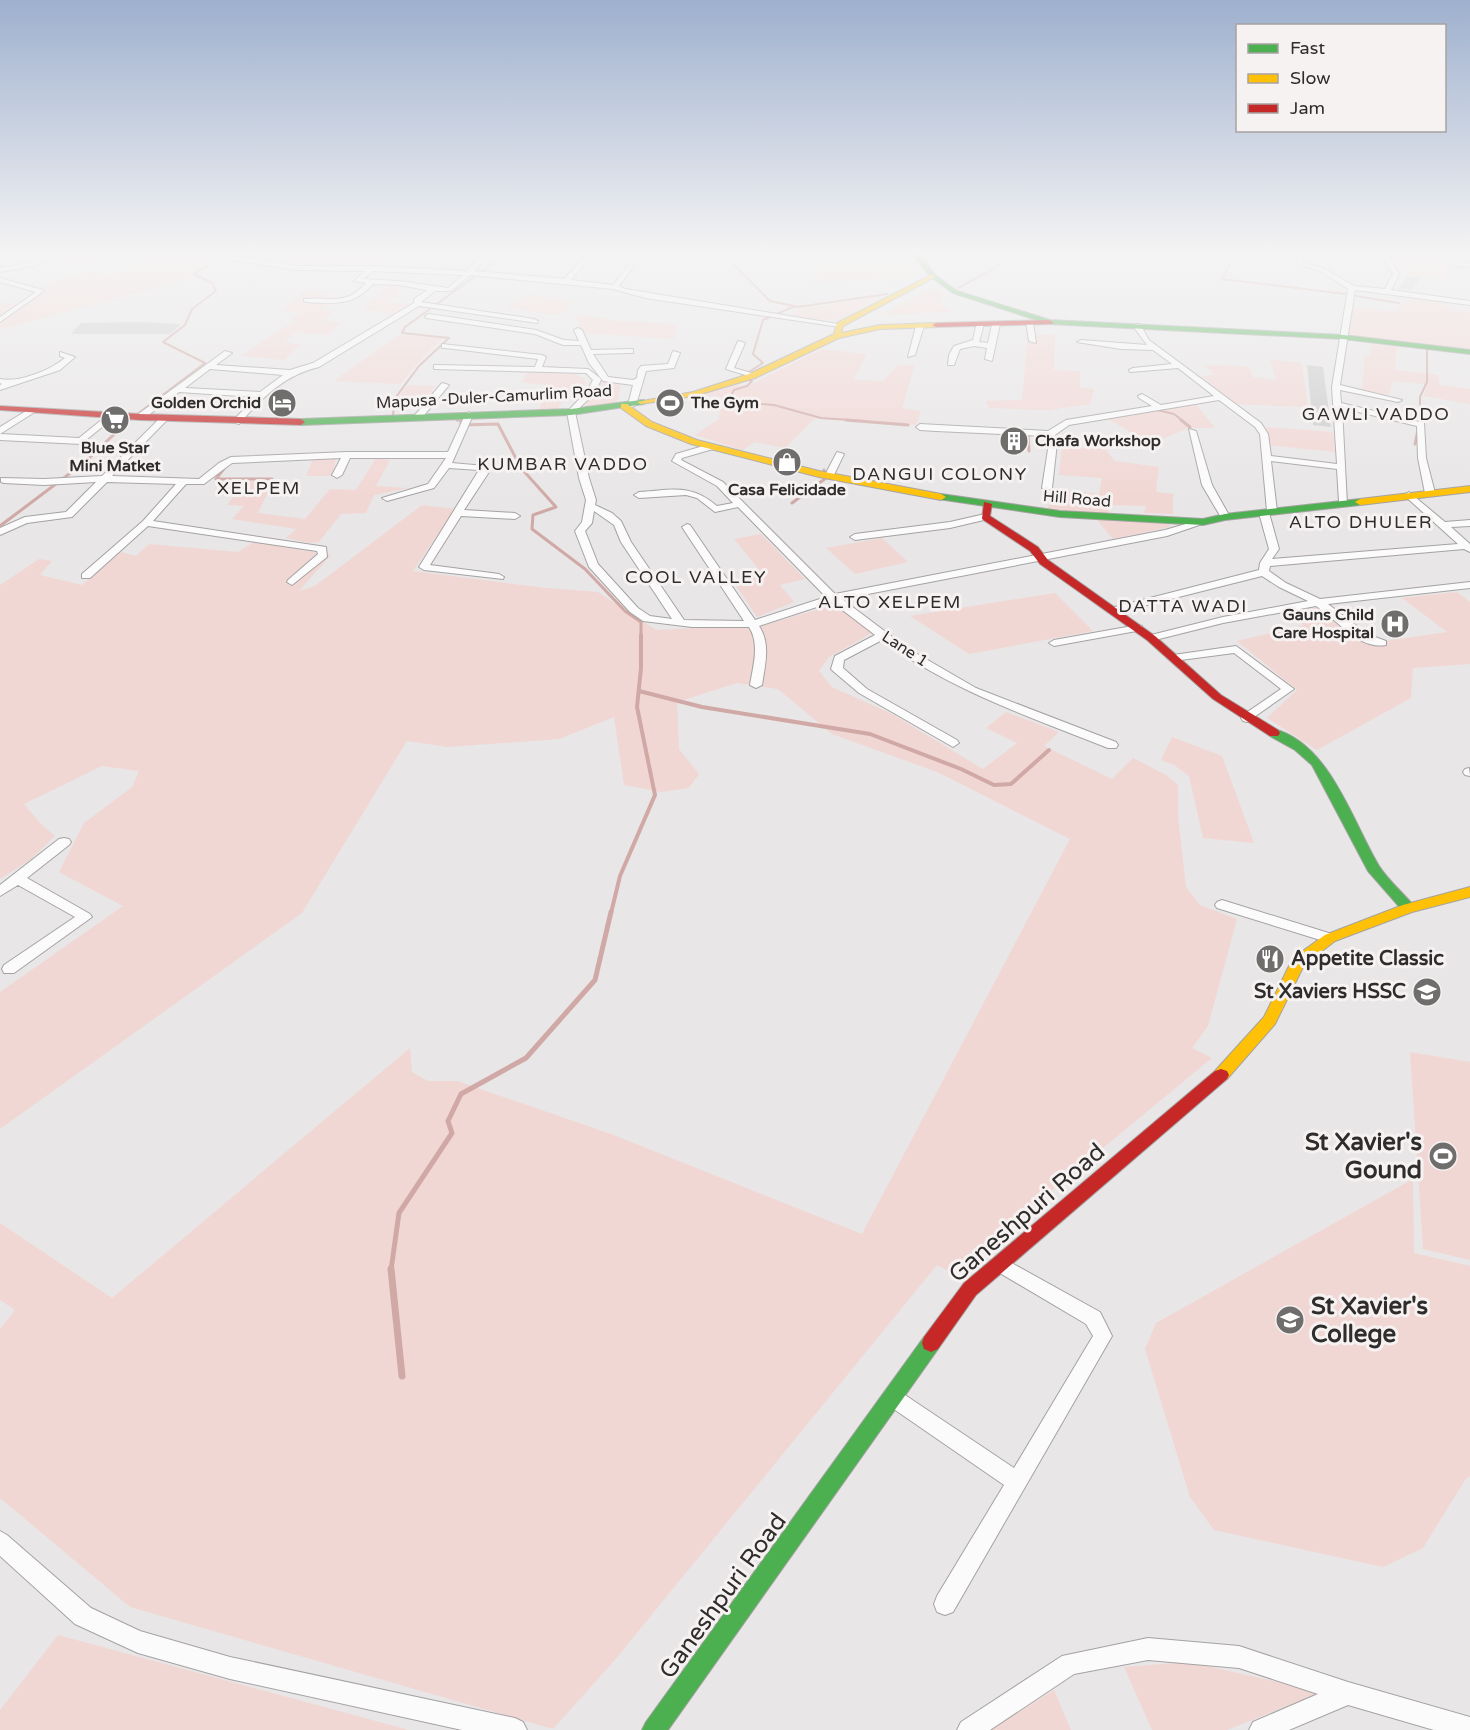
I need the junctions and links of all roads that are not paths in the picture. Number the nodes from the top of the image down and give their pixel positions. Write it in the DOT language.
graph roads {
  1 [pos="364,335"];
  2 [pos="544,335"];
  3 [pos="580,335"];
  4 [pos="830,335"];
  5 [pos="917,335"];
  6 [pos="977,335"];
  7 [pos="994,335"];
  8 [pos="1032,335"];
  9 [pos="1144,335"];
  10 [pos="1297,335"];
  11 [pos="1342,337"];
  12 [pos="1033,340"];
  13 [pos="1081,342"];
  14 [pos="583,343"];
  15 [pos="741,343"];
  16 [pos="973,343"];
  17 [pos="445,346"];
  18 [pos="991,346"];
  19 [pos="1155,346"];
  20 [pos="630,351"];
  21 [pos="588,352"];
  22 [pos="1470,352"];
  23 [pos="676,353"];
  24 [pos="63,354"];
  25 [pos="911,355"];
  26 [pos="240,356"];
  27 [pos="989,359"];
  28 [pos="951,363"];
  29 [pos="1179,366"];
  30 [pos="209,367"];
  31 [pos="437,367"];
  32 [pos="538,369"];
  33 [pos="1133,370"];
  34 [pos="292,373"];
  35 [pos="752,376"];
  36 [pos="0,381"];
  37 [pos="10,382"];
  38 [pos="635,382"];
  39 [pos="445,385"];
  40 [pos="0,387"];
  41 [pos="1336,387"];
  42 [pos="178,390"];
  43 [pos="261,394"];
  44 [pos="1142,396"];
  45 [pos="1220,397"];
  46 [pos="1398,400"];
  47 [pos="1337,404"];
  48 [pos="628,405"];
  49 [pos="1159,407"];
  50 [pos="0,408"];
  51 [pos="34,410"];
  52 [pos="572,412"];
  53 [pos="469,415"];
  54 [pos="113,416"];
  55 [pos="140,417"];
  56 [pos="418,417"];
  57 [pos="165,418"];
  58 [pos="236,422"];
  59 [pos="920,427"];
  60 [pos="0,431"];
  61 [pos="1192,431"];
  62 [pos="1050,434"];
  63 [pos="0,437"];
  64 [pos="710,447"];
  65 [pos="840,454"];
  66 [pos="346,455"];
  67 [pos="452,455"];
  68 [pos="1266,459"];
  69 [pos="447,465"];
  70 [pos="1341,467"];
  71 [pos="830,475"];
  72 [pos="337,476"];
  73 [pos="105,479"];
  74 [pos="4,480"];
  75 [pos="184,482"];
  76 [pos="1047,488"];
  77 [pos="1470,489"];
  78 [pos="1430,493"];
  79 [pos="639,495"];
  80 [pos="1409,495"];
  81 [pos="387,498"];
  82 [pos="1344,502"];
  83 [pos="740,504"];
  84 [pos="590,506"];
  85 [pos="986,511"];
  86 [pos="1268,512"];
  87 [pos="459,513"];
  88 [pos="515,516"];
  89 [pos="1225,517"];
  90 [pos="1203,522"];
  91 [pos="146,523"];
  92 [pos="1470,523"];
  93 [pos="1443,525"];
  94 [pos="687,527"];
  95 [pos="0,532"];
  96 [pos="855,537"];
  97 [pos="1469,548"];
  98 [pos="1040,556"];
  99 [pos="1264,568"];
  100 [pos="86,576"];
  101 [pos="499,577"];
  102 [pos="292,582"];
  103 [pos="1470,585"];
  104 [pos="833,598"];
  105 [pos="1318,602"];
  106 [pos="1115,610"];
  107 [pos="679,621"];
  108 [pos="752,624"];
  109 [pos="1138,628"];
  110 [pos="883,635"];
  111 [pos="1150,638"];
  112 [pos="1054,643"];
  113 [pos="1382,644"];
  114 [pos="1173,658"];
  115 [pos="756,685"];
  116 [pos="1247,718"];
  117 [pos="953,742"];
  118 [pos="1112,745"];
  119 [pos="64,842"];
  120 [pos="18,879"];
  121 [pos="0,891"];
  122 [pos="1470,892"];
  123 [pos="1222,905"];
  124 [pos="1408,908"];
  125 [pos="1330,938"];
  126 [pos="9,969"];
  127 [pos="999,1264"];
  128 [pos="892,1397"];
  129 [pos="1017,1482"];
  130 [pos="0,1542"];
  131 [pos="945,1604"];
  132 [pos="1348,1693"];
  133 [pos="1470,1729"];
  134 [pos="515,1730"];
  135 [pos="654,1730"];
  136 [pos="969,1730"];
  137 [pos="1261,1730"];
  1 -- 34 [label="street"];
  2 -- 14 [label="street"];
  3 -- 14 [label="street"];
  4 -- 35 [label="street, Mapusa -Duler-Camurlim Road"];
  5 -- 25 [label="street"];
  6 -- 16 [label="street"];
  7 -- 18 [label="street"];
  8 -- 12 [label="street"];
  9 -- 19 [label="street"];
  10 -- 11 [label="street"];
  11 -- 22 [label="street"];
  11 -- 41 [label="street"];
  13 -- 19 [label="street"];
  14 -- 21 [label="street"];
  15 -- 35 [label="street"];
  16 -- 18 [label="street"];
  16 -- 28 [label="street"];
  17 -- 32 [label="street"];
  18 -- 27 [label="street"];
  19 -- 29 [label="street"];
  20 -- 21 [label="street"];
  21 -- 38 [label="street"];
  23 -- 38 [label="street"];
  24 -- 37 [label="street"];
  26 -- 30 [label="street"];
  29 -- 33 [label="street"];
  29 -- 45 [label="street"];
  30 -- 34 [label="street"];
  30 -- 42 [label="street"];
  31 -- 32 [label="street"];
  32 -- 52 [label="street"];
  34 -- 43 [label="street"];
  35 -- 48 [label="street, Mapusa -Duler-Camurlim Road"];
  36 -- 37 [label="street"];
  37 -- 40 [label="street"];
  38 -- 48 [label="street"];
  39 -- 56 [label="street"];
  41 -- 46 [label="street"];
  41 -- 47 [label="street"];
  42 -- 43 [label="street"];
  42 -- 55 [label="street"];
  43 -- 58 [label="street"];
  44 -- 49 [label="street"];
  45 -- 49 [label="street"];
  45 -- 68 [label="street"];
  47 -- 70 [label="street"];
  47 -- 78 [label="street"];
  48 -- 52 [label="street, Mapusa -Duler-Camurlim Road"];
  48 -- 64 [label="street, Hill Road"];
  49 -- 62 [label="street"];
  50 -- 51 [label="street, Mapusa -Duler-Camurlim Road"];
  51 -- 54 [label="street, Mapusa -Duler-Camurlim Road"];
  51 -- 60 [label="street"];
  52 -- 53 [label="street, Mapusa -Duler-Camurlim Road"];
  52 -- 84 [label="street"];
  53 -- 56 [label="street, Mapusa -Duler-Camurlim Road"];
  53 -- 67 [label="street"];
  54 -- 55 [label="street, Mapusa -Duler-Camurlim Road"];
  54 -- 63 [label="street"];
  55 -- 57 [label="street, Mapusa -Duler-Camurlim Road"];
  56 -- 58 [label="street, Mapusa -Duler-Camurlim Road"];
  57 -- 58 [label="street, Mapusa -Duler-Camurlim Road"];
  57 -- 73 [label="street"];
  59 -- 62 [label="street"];
  61 -- 89 [label="street"];
  62 -- 76 [label="street"];
  64 -- 71 [label="street, Hill Road"];
  64 -- 83 [label="street, Lane 1"];
  65 -- 71 [label="street"];
  66 -- 67 [label="street"];
  66 -- 72 [label="street"];
  66 -- 75 [label="street"];
  67 -- 69 [label="street"];
  68 -- 70 [label="street"];
  68 -- 86 [label="street"];
  69 -- 81 [label="street"];
  69 -- 87 [label="street"];
  70 -- 82 [label="street"];
  71 -- 85 [label="street, Hill Road"];
  73 -- 74 [label="street"];
  73 -- 75 [label="street"];
  73 -- 95 [label="street"];
  75 -- 91 [label="street"];
  77 -- 78 [label="street, Hill Road"];
  78 -- 80 [label="street, Hill Road"];
  79 -- 83 [label="street"];
  80 -- 82 [label="street, Hill Road"];
  80 -- 93 [label="street"];
  82 -- 86 [label="street, Hill Road"];
  83 -- 104 [label="street, Lane 1"];
  84 -- 107 [label="street"];
  84 -- 107 [label="street"];
  85 -- 90 [label="street, Hill Road"];
  85 -- 96 [label="street"];
  85 -- 98 [label="street"];
  86 -- 89 [label="street, Hill Road"];
  86 -- 99 [label="street"];
  87 -- 88 [label="street"];
  87 -- 101 [label="street"];
  89 -- 90 [label="street, Hill Road"];
  90 -- 98 [label="street"];
  91 -- 100 [label="street"];
  91 -- 102 [label="street"];
  92 -- 93 [label="street"];
  93 -- 97 [label="street"];
  94 -- 108 [label="street"];
  97 -- 99 [label="street"];
  98 -- 104 [label="street"];
  98 -- 106 [label="street"];
  99 -- 105 [label="street"];
  99 -- 106 [label="street"];
  103 -- 105 [label="street"];
  104 -- 108 [label="street"];
  104 -- 110 [label="street, Lane 1"];
  105 -- 111 [label="street"];
  105 -- 113 [label="street"];
  106 -- 109 [label="street"];
  107 -- 108 [label="street"];
  108 -- 115 [label="street"];
  109 -- 111 [label="street"];
  109 -- 112 [label="street"];
  110 -- 117 [label="street"];
  110 -- 118 [label="street, Lane 1"];
  111 -- 114 [label="street"];
  114 -- 116 [label="street"];
  114 -- 116 [label="street"];
  116 -- 124 [label="street"];
  119 -- 120 [label="street"];
  120 -- 121 [label="street"];
  120 -- 126 [label="street"];
  122 -- 124 [label="street, Ganeshpuri Road"];
  123 -- 125 [label="street"];
  124 -- 125 [label="street, Ganeshpuri Road"];
  125 -- 127 [label="street, Ganeshpuri Road"];
  127 -- 128 [label="street, Ganeshpuri Road"];
  127 -- 129 [label="street"];
  128 -- 129 [label="street"];
  128 -- 135 [label="street, Ganeshpuri Road"];
  129 -- 131 [label="street"];
  130 -- 134 [label="street"];
  132 -- 133 [label="street"];
  132 -- 136 [label="street"];
  132 -- 137 [label="street"];
}
